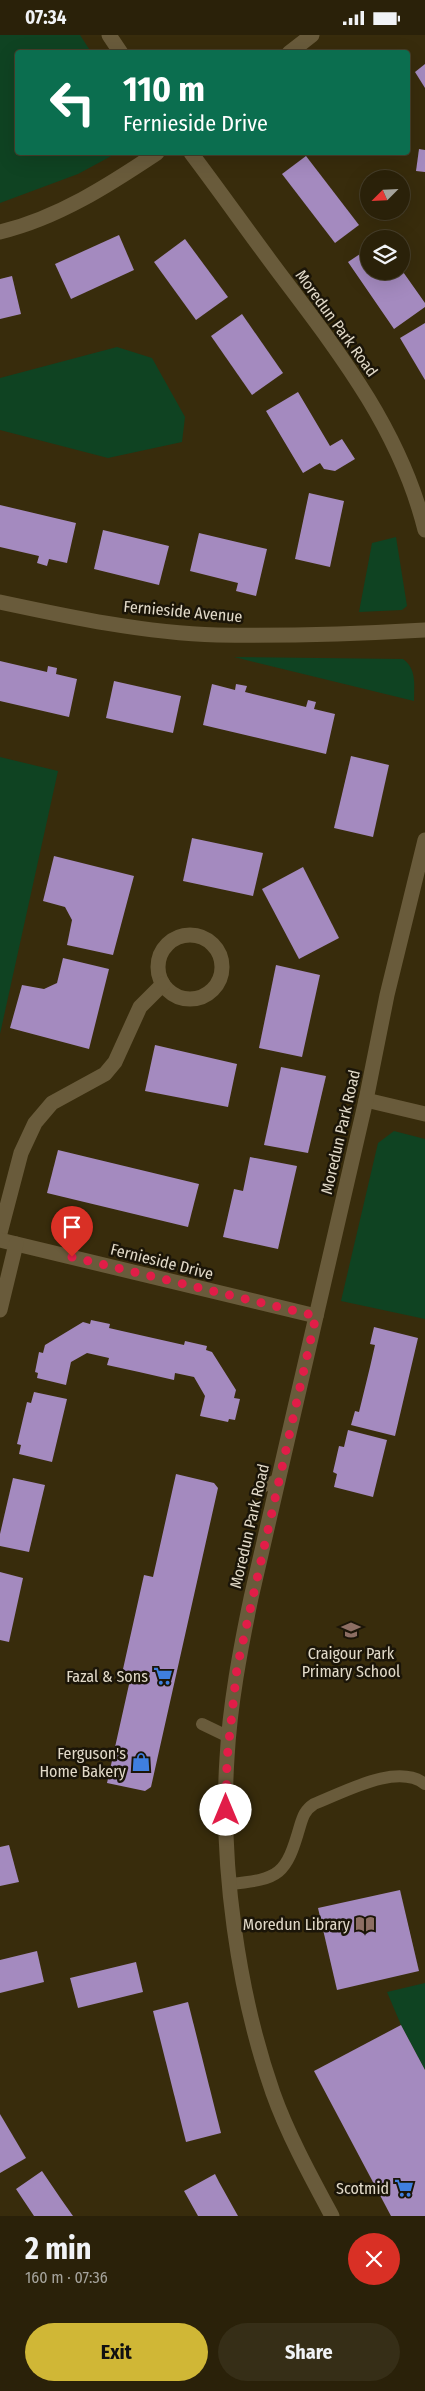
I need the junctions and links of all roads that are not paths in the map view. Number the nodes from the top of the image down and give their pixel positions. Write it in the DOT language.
graph roads {
  1 [pos="109,35"];
  2 [pos="312,35"];
  3 [pos="119,50"];
  4 [pos="293,50"];
  5 [pos="154,155"];
  6 [pos="193,155"];
  7 [pos="0,231"];
  8 [pos="425,530"];
  9 [pos="0,603"];
  10 [pos="425,630"];
  11 [pos="425,842"];
  12 [pos="163,984"];
  13 [pos="366,1100"];
  14 [pos="425,1114"];
  15 [pos="0,1233"];
  16 [pos="0,1239"];
  17 [pos="16,1244"];
  18 [pos="0,1310"];
  19 [pos="316,1316"];
  20 [pos="278,1479"];
  21 [pos="257,1490"];
  22 [pos="202,1724"];
  23 [pos="229,1737"];
  24 [pos="425,1784"];
  25 [pos="230,1884"];
  26 [pos="332,2216"];
  1 -- 3 [label="street"];
  2 -- 4 [label="street"];
  5 -- 7 [label="street"];
  6 -- 8 [label="street, Moredun Park Road"];
  9 -- 10 [label="street, Fernieside Avenue"];
  11 -- 13 [label="street, Moredun Park Road"];
  12 -- 12 [label="street"];
  12 -- 15 [label="street"];
  13 -- 14 [label="street"];
  13 -- 19 [label="street, Moredun Park Road"];
  16 -- 17 [label="street, Fernieside Drive"];
  17 -- 18 [label="street"];
  17 -- 19 [label="street, Fernieside Drive"];
  19 -- 20 [label="street, Moredun Park Road"];
  20 -- 21 [label="lane"];
  20 -- 23 [label="street, Moredun Park Road"];
  22 -- 23 [label="lane"];
  23 -- 25 [label="street, Moredun Park Road"];
  24 -- 25 [label="lane"];
  25 -- 26 [label="street, Moredun Park Road"];
}
